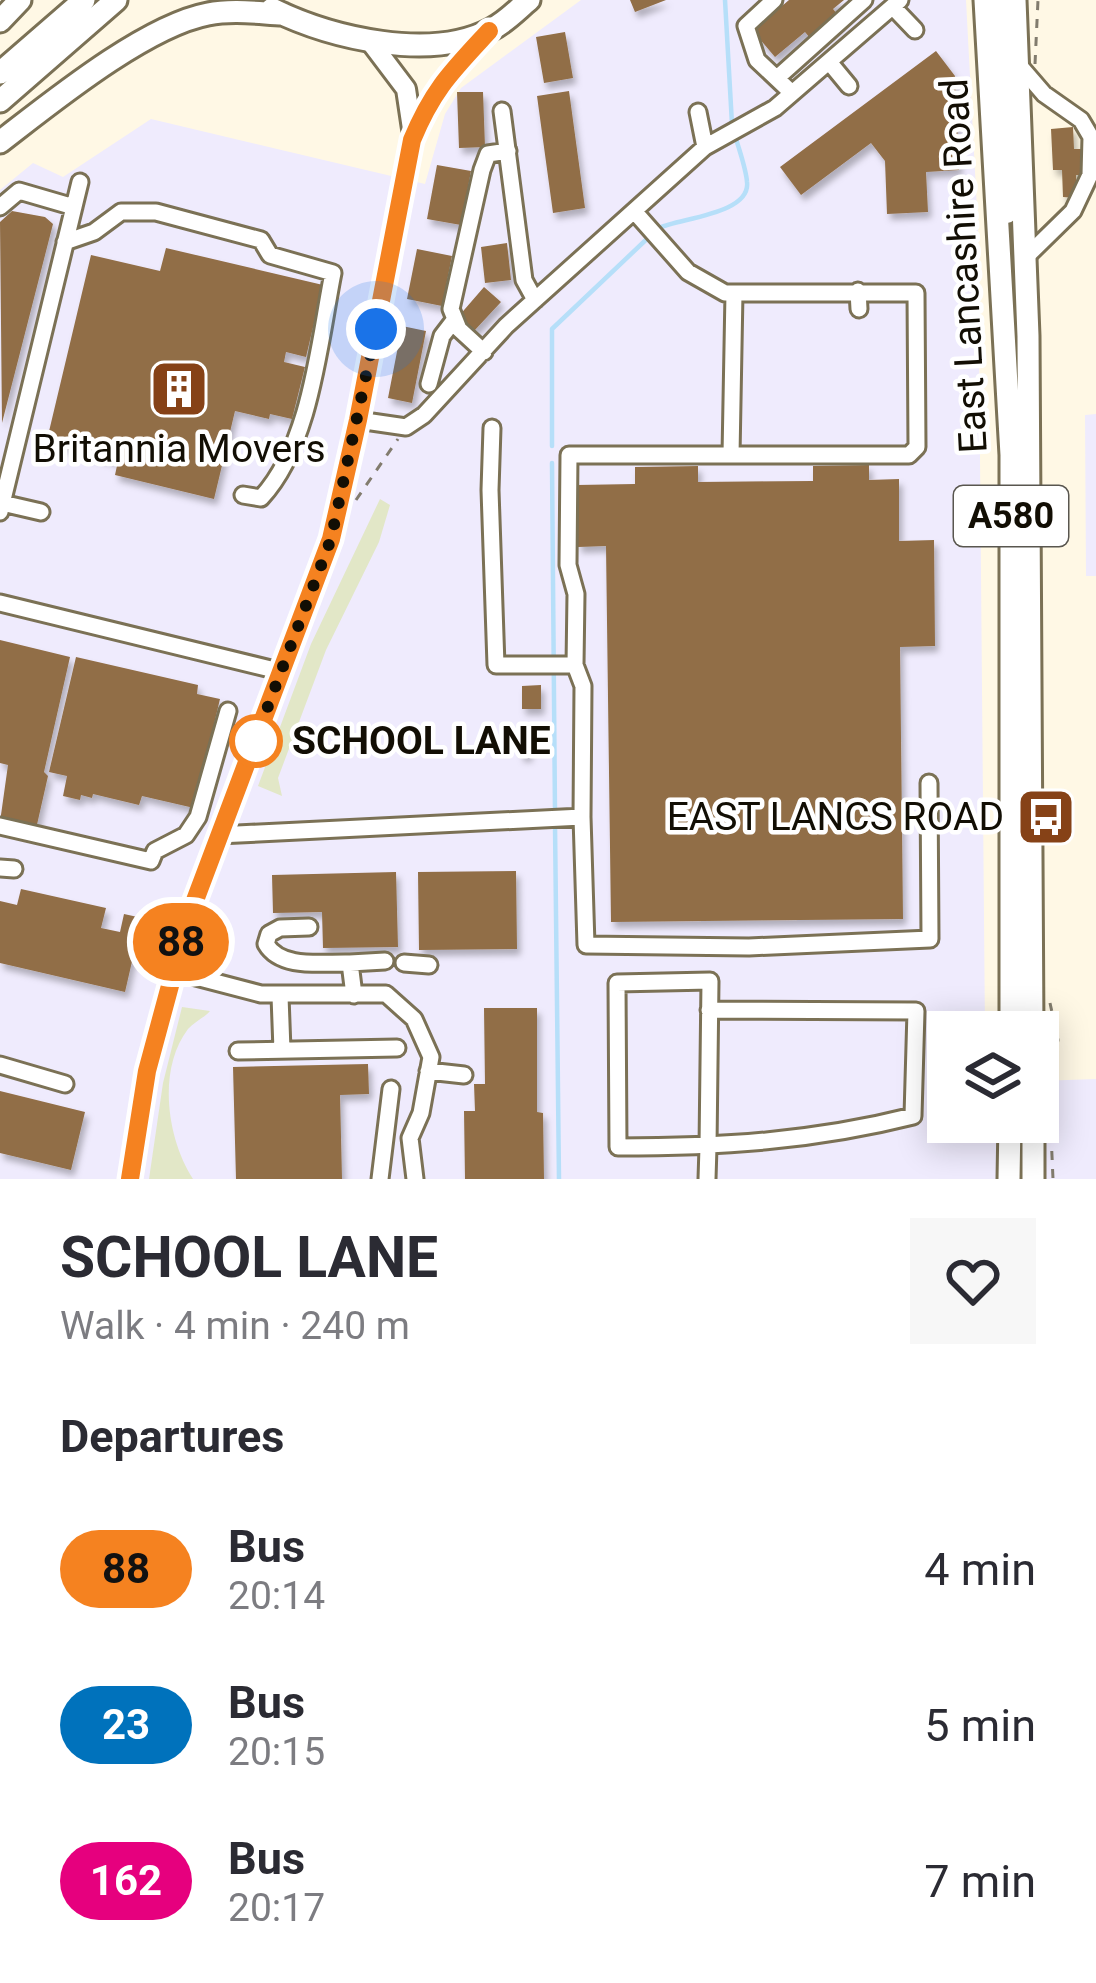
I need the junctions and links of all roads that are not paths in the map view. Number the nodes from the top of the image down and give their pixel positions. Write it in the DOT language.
graph roads {
  1 [pos="20,0"];
  2 [pos="84,0"];
  3 [pos="116,0"];
  4 [pos="256,0"];
  5 [pos="529,0"];
  6 [pos="774,0"];
  7 [pos="865,0"];
  8 [pos="981,0"];
  9 [pos="1000,0"];
  10 [pos="1016,0"];
  11 [pos="896,3"];
  12 [pos="284,14"];
  13 [pos="0,21"];
  14 [pos="915,30"];
  15 [pos="489,31"];
  16 [pos="369,40"];
  17 [pos="830,63"];
  18 [pos="1027,70"];
  19 [pos="0,73"];
  20 [pos="777,78"];
  21 [pos="849,86"];
  22 [pos="792,92"];
  23 [pos="0,101"];
  24 [pos="502,112"];
  25 [pos="698,112"];
  26 [pos="412,140"];
  27 [pos="0,142"];
  28 [pos="705,147"];
  29 [pos="508,151"];
  30 [pos="80,182"];
  31 [pos="0,207"];
  32 [pos="74,207"];
  33 [pos="634,211"];
  34 [pos="65,242"];
  35 [pos="1026,257"];
  36 [pos="1003,273"];
  37 [pos="859,291"];
  38 [pos="734,293"];
  39 [pos="535,300"];
  40 [pos="859,309"];
  41 [pos="455,319"];
  42 [pos="484,352"];
  43 [pos="429,383"];
  44 [pos="358,420"];
  45 [pos="492,428"];
  46 [pos="860,436"];
  47 [pos="860,454"];
  48 [pos="731,455"];
  49 [pos="4,474"];
  50 [pos="243,495"];
  51 [pos="1,507"];
  52 [pos="41,512"];
  53 [pos="0,603"];
  54 [pos="560,665"];
  55 [pos="283,672"];
  56 [pos="227,711"];
  57 [pos="929,783"];
  58 [pos="582,817"];
  59 [pos="0,826"];
  60 [pos="218,835"];
  61 [pos="309,927"];
  62 [pos="385,961"];
  63 [pos="350,963"];
  64 [pos="404,964"];
  65 [pos="429,965"];
  66 [pos="173,971"];
  67 [pos="355,995"];
  68 [pos="280,996"];
  69 [pos="710,1010"];
  70 [pos="1011,1011"];
  71 [pos="1032,1011"];
  72 [pos="397,1048"];
  73 [pos="282,1050"];
  74 [pos="238,1051"];
  75 [pos="0,1065"];
  76 [pos="428,1072"];
  77 [pos="464,1075"];
  78 [pos="64,1084"];
  79 [pos="391,1089"];
  80 [pos="1010,1143"];
  81 [pos="1033,1143"];
  82 [pos="708,1147"];
  83 [pos="130,1179"];
  84 [pos="380,1179"];
  85 [pos="415,1179"];
  86 [pos="707,1179"];
  87 [pos="1009,1179"];
  88 [pos="1033,1179"];
  1 -- 13 [label="highway"];
  2 -- 19 [label="highway"];
  3 -- 23 [label="highway"];
  4 -- 12 [label="highway"];
  5 -- 15 [label="highway"];
  6 -- 20 [label="street"];
  7 -- 20 [label="street"];
  8 -- 36 [label="highway, East Lancashire Road / A580"];
  9 -- 36 [label="main road"];
  10 -- 18 [label="highway, East Lancashire Road / A580"];
  11 -- 14 [label="street"];
  11 -- 17 [label="street"];
  12 -- 16 [label="highway"];
  12 -- 27 [label="highway"];
  15 -- 16 [label="highway"];
  15 -- 26 [label="main road"];
  16 -- 26 [label="main road"];
  17 -- 21 [label="street"];
  17 -- 22 [label="street"];
  18 -- 35 [label="highway, East Lancashire Road / A580"];
  18 -- 35 [label="street"];
  20 -- 22 [label="street"];
  22 -- 28 [label="street"];
  24 -- 29 [label="street"];
  25 -- 28 [label="street"];
  26 -- 44 [label="main road"];
  28 -- 33 [label="street"];
  29 -- 39 [label="street"];
  29 -- 41 [label="street"];
  30 -- 32 [label="street"];
  31 -- 32 [label="street"];
  32 -- 34 [label="street"];
  33 -- 38 [label="street"];
  33 -- 39 [label="street"];
  34 -- 49 [label="street"];
  34 -- 50 [label="street"];
  35 -- 71 [label="highway, East Lancashire Road / A580"];
  36 -- 70 [label="highway, East Lancashire Road / A580"];
  37 -- 38 [label="street"];
  37 -- 40 [label="street"];
  37 -- 47 [label="street"];
  38 -- 48 [label="street"];
  39 -- 42 [label="street"];
  41 -- 42 [label="street"];
  41 -- 43 [label="street"];
  42 -- 44 [label="street"];
  44 -- 55 [label="main road"];
  45 -- 54 [label="street"];
  46 -- 47 [label="street"];
  47 -- 48 [label="street"];
  48 -- 54 [label="street"];
  49 -- 51 [label="street"];
  51 -- 52 [label="street"];
  53 -- 55 [label="street"];
  54 -- 58 [label="street"];
  55 -- 60 [label="main road"];
  56 -- 59 [label="street"];
  57 -- 58 [label="street"];
  58 -- 60 [label="street"];
  60 -- 66 [label="main road"];
  61 -- 63 [label="street"];
  62 -- 63 [label="street"];
  63 -- 67 [label="street"];
  64 -- 65 [label="street"];
  66 -- 68 [label="street"];
  66 -- 83 [label="main road"];
  67 -- 68 [label="street"];
  67 -- 76 [label="street"];
  68 -- 73 [label="street"];
  69 -- 82 [label="street"];
  69 -- 82 [label="street"];
  69 -- 82 [label="street"];
  72 -- 73 [label="street"];
  73 -- 74 [label="street"];
  75 -- 78 [label="street"];
  76 -- 77 [label="street"];
  76 -- 85 [label="street"];
  79 -- 84 [label="street"];
  80 -- 87 [label="highway"];
  81 -- 88 [label="highway"];
  82 -- 86 [label="street"];
}
